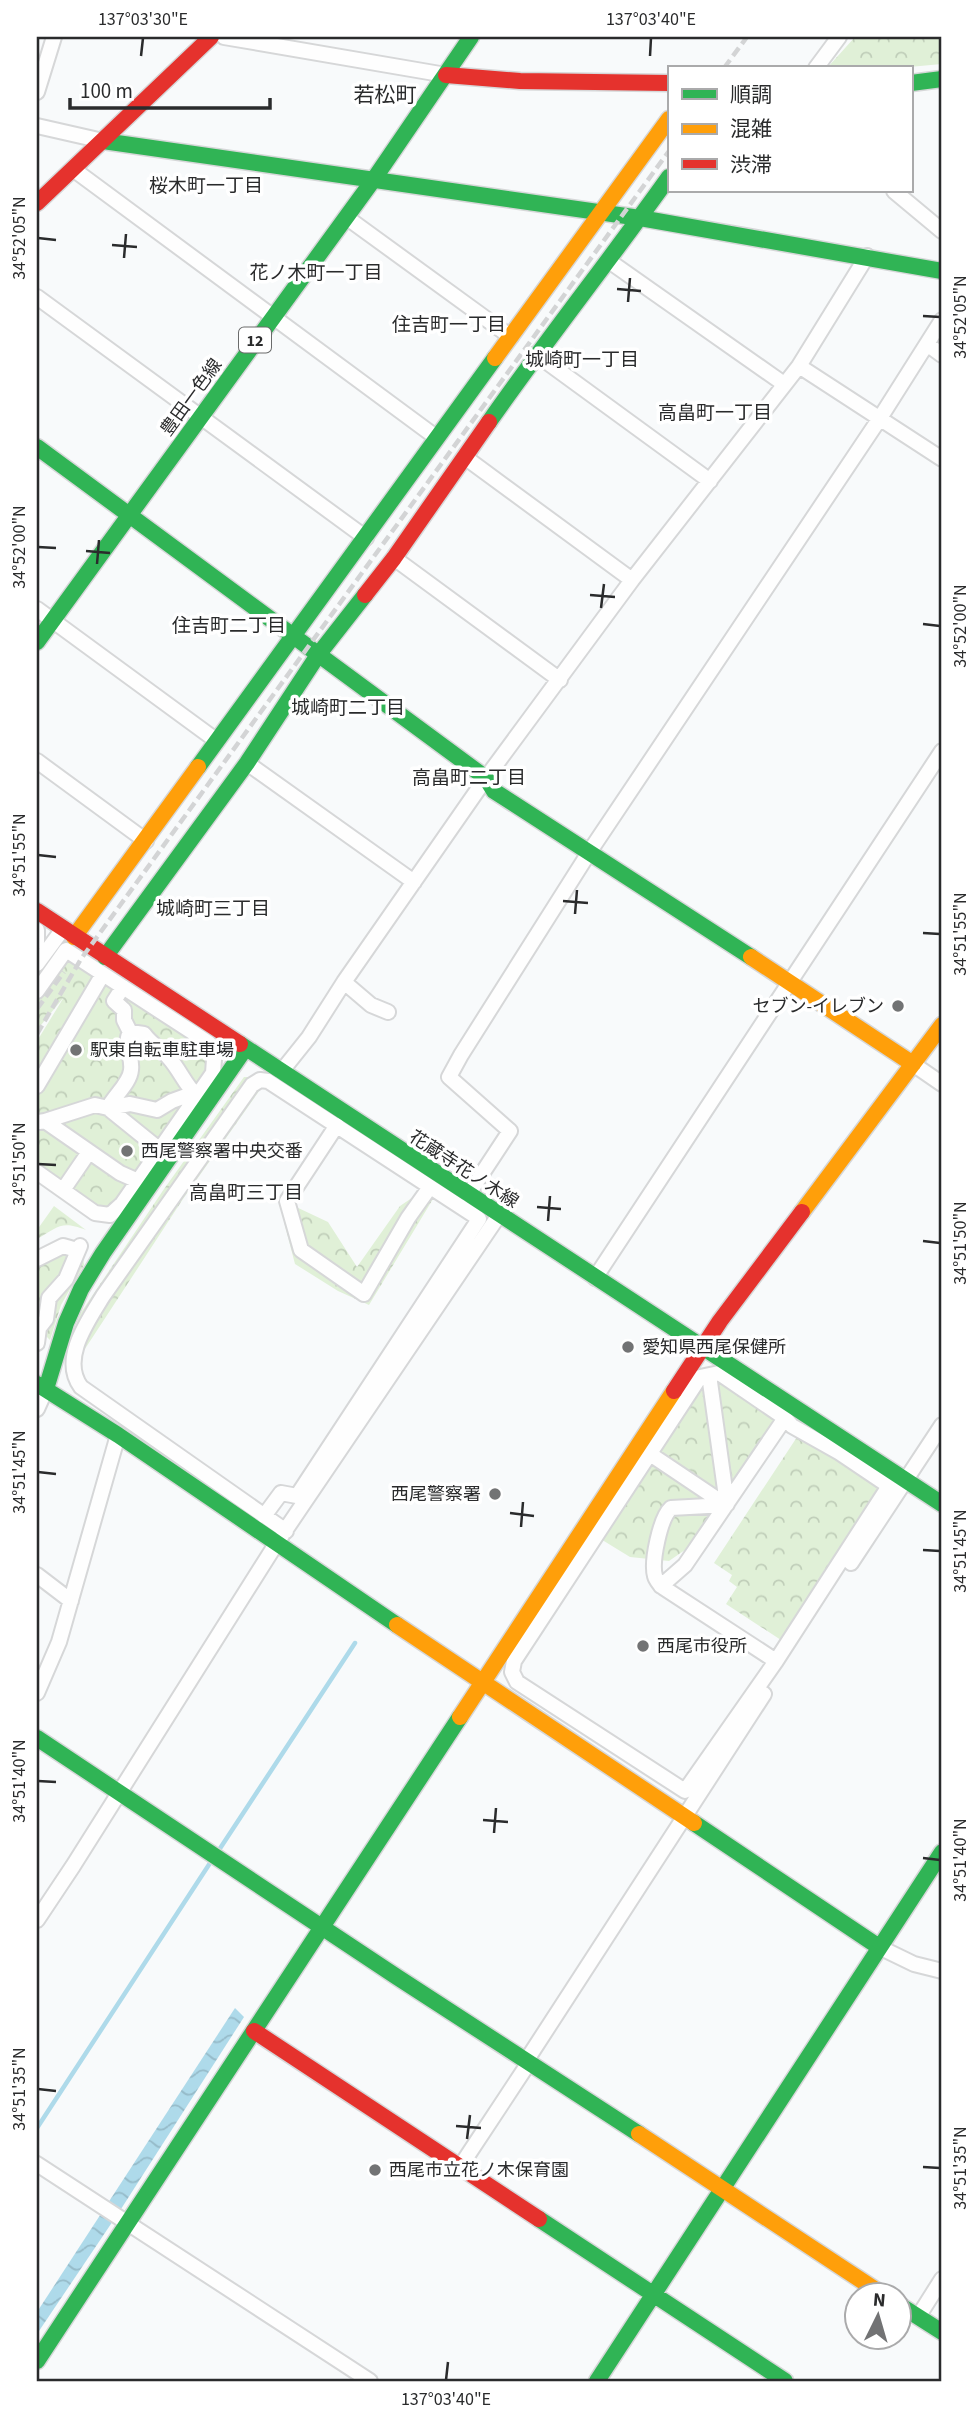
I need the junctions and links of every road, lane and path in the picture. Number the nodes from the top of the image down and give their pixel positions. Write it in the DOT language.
graph roads {
  1 [pos="54,37"];
  2 [pos="211,37"];
  3 [pos="224,37"];
  4 [pos="471,37"];
  5 [pos="839,37"];
  6 [pos="817,66"];
  7 [pos="446,75"];
  8 [pos="942,79"];
  9 [pos="668,83"];
  10 [pos="912,83"];
  11 [pos="37,92"];
  12 [pos="668,120"];
  13 [pos="37,126"];
  14 [pos="103,141"];
  15 [pos="73,169"];
  16 [pos="668,178"];
  17 [pos="374,179"];
  18 [pos="895,192"];
  19 [pos="37,203"];
  20 [pos="602,213"];
  21 [pos="346,217"];
  22 [pos="640,218"];
  23 [pos="942,231"];
  24 [pos="867,256"];
  25 [pos="609,261"];
  26 [pos="942,271"];
  27 [pos="37,297"];
  28 [pos="273,316"];
  29 [pos="942,320"];
  30 [pos="511,337"];
  31 [pos="927,344"];
  32 [pos="536,354"];
  33 [pos="942,355"];
  34 [pos="799,366"];
  35 [pos="784,384"];
  36 [pos="201,416"];
  37 [pos="880,418"];
  38 [pos="437,438"];
  39 [pos="37,447"];
  40 [pos="466,458"];
  41 [pos="942,459"];
  42 [pos="710,481"];
  43 [pos="128,516"];
  44 [pos="366,538"];
  45 [pos="394,558"];
  46 [pos="632,580"];
  47 [pos="37,609"];
  48 [pos="53,621"];
  49 [pos="293,636"];
  50 [pos="37,642"];
  51 [pos="318,655"];
  52 [pos="560,680"];
  53 [pos="217,741"];
  54 [pos="942,751"];
  55 [pos="37,761"];
  56 [pos="247,763"];
  57 [pos="486,778"];
  58 [pos="146,841"];
  59 [pos="590,851"];
  60 [pos="414,882"];
  61 [pos="37,911"];
  62 [pos="37,930"];
  63 [pos="68,933"];
  64 [pos="37,942"];
  65 [pos="105,957"];
  66 [pos="37,964"];
  67 [pos="103,974"];
  68 [pos="344,982"];
  69 [pos="790,984"];
  70 [pos="123,987"];
  71 [pos="37,991"];
  72 [pos="388,1012"];
  73 [pos="942,1025"];
  74 [pos="130,1032"];
  75 [pos="245,1049"];
  76 [pos="913,1065"];
  77 [pos="281,1072"];
  78 [pos="942,1084"];
  79 [pos="37,1087"];
  80 [pos="195,1095"];
  81 [pos="108,1108"];
  82 [pos="41,1121"];
  83 [pos="337,1125"];
  84 [pos="160,1150"];
  85 [pos="89,1152"];
  86 [pos="37,1172"];
  87 [pos="138,1181"];
  88 [pos="430,1187"];
  89 [pos="63,1191"];
  90 [pos="468,1195"];
  91 [pos="499,1214"];
  92 [pos="37,1259"];
  93 [pos="595,1278"];
  94 [pos="37,1343"];
  95 [pos="702,1348"];
  96 [pos="710,1382"];
  97 [pos="41,1387"];
  98 [pos="37,1409"];
  99 [pos="785,1418"];
  100 [pos="942,1425"];
  101 [pos="118,1435"];
  102 [pos="650,1454"];
  103 [pos="906,1480"];
  104 [pos="942,1504"];
  105 [pos="727,1505"];
  106 [pos="264,1516"];
  107 [pos="281,1538"];
  108 [pos="37,1575"];
  109 [pos="661,1586"];
  110 [pos="71,1601"];
  111 [pos="776,1661"];
  112 [pos="482,1682"];
  113 [pos="37,1693"];
  114 [pos="37,1738"];
  115 [pos="118,1793"];
  116 [pos="685,1817"];
  117 [pos="942,1852"];
  118 [pos="37,1920"];
  119 [pos="322,1928"];
  120 [pos="879,1947"];
  121 [pos="942,1971"];
  122 [pos="254,2031"];
  123 [pos="528,2061"];
  124 [pos="37,2164"];
  125 [pos="460,2166"];
  126 [pos="723,2189"];
  127 [pos="127,2223"];
  128 [pos="942,2279"];
  129 [pos="865,2282"];
  130 [pos="654,2295"];
  131 [pos="912,2313"];
  132 [pos="918,2317"];
  133 [pos="942,2332"];
  134 [pos="37,2361"];
  135 [pos="370,2381"];
  136 [pos="597,2381"];
  137 [pos="785,2381"];
  1 -- 11 [label="street"];
  2 -- 14 [label="street"];
  3 -- 7 [label="street"];
  4 -- 7 [label="street, 豊田一色線 / 12"];
  5 -- 6 [label="street"];
  7 -- 9 [label="street"];
  7 -- 17 [label="street, 豊田一色線 / 12"];
  8 -- 10 [label="street"];
  12 -- 20 [label="street"];
  13 -- 14 [label="street"];
  14 -- 15 [label="street"];
  14 -- 17 [label="street"];
  15 -- 19 [label="street"];
  15 -- 28 [label="street"];
  16 -- 22 [label="street"];
  17 -- 20 [label="street"];
  17 -- 21 [label="street, 豊田一色線 / 12"];
  18 -- 23 [label="street"];
  20 -- 22 [label="street"];
  20 -- 30 [label="street"];
  21 -- 28 [label="street, 豊田一色線 / 12"];
  21 -- 30 [label="street"];
  22 -- 24 [label="street"];
  22 -- 25 [label="street"];
  24 -- 26 [label="street"];
  24 -- 34 [label="street"];
  25 -- 32 [label="street"];
  25 -- 35 [label="street"];
  27 -- 36 [label="street"];
  28 -- 36 [label="street, 豊田一色線 / 12"];
  28 -- 38 [label="street"];
  29 -- 31 [label="street"];
  30 -- 38 [label="street"];
  31 -- 33 [label="street"];
  31 -- 37 [label="street"];
  32 -- 40 [label="street"];
  32 -- 42 [label="street"];
  34 -- 35 [label="street"];
  34 -- 37 [label="street"];
  35 -- 42 [label="street"];
  36 -- 43 [label="street, 豊田一色線 / 12"];
  36 -- 44 [label="street"];
  37 -- 41 [label="street"];
  37 -- 59 [label="street"];
  38 -- 44 [label="street"];
  39 -- 43 [label="street"];
  40 -- 45 [label="street"];
  40 -- 46 [label="street"];
  42 -- 46 [label="street"];
  43 -- 48 [label="street, 豊田一色線 / 12"];
  43 -- 49 [label="street"];
  44 -- 49 [label="street"];
  45 -- 51 [label="street"];
  45 -- 52 [label="street"];
  46 -- 52 [label="street"];
  47 -- 48 [label="street"];
  48 -- 50 [label="street, 豊田一色線 / 12"];
  48 -- 53 [label="street"];
  49 -- 51 [label="street"];
  49 -- 53 [label="street"];
  51 -- 56 [label="street"];
  51 -- 57 [label="street"];
  52 -- 57 [label="street"];
  53 -- 58 [label="street"];
  54 -- 69 [label="street"];
  55 -- 58 [label="street"];
  56 -- 60 [label="street"];
  56 -- 65 [label="street"];
  57 -- 59 [label="street"];
  57 -- 60 [label="street"];
  58 -- 63 [label="street"];
  59 -- 69 [label="street"];
  59 -- 90 [label="street"];
  60 -- 68 [label="street"];
  61 -- 63 [label="street, 花蔵寺花ノ木線"];
  62 -- 64 [label="street"];
  63 -- 65 [label="street, 花蔵寺花ノ木線"];
  63 -- 66 [label="street"];
  65 -- 75 [label="street, 花蔵寺花ノ木線"];
  67 -- 70 [label="street"];
  67 -- 71 [label="street"];
  67 -- 79 [label="street"];
  68 -- 72 [label="street"];
  68 -- 77 [label="street"];
  69 -- 76 [label="street"];
  69 -- 93 [label="street"];
  70 -- 74 [label="street"];
  70 -- 80 [label="street"];
  73 -- 76 [label="street"];
  74 -- 80 [label="street"];
  74 -- 81 [label="street"];
  75 -- 77 [label="street, 花蔵寺花ノ木線"];
  75 -- 97 [label="street"];
  76 -- 78 [label="street"];
  76 -- 95 [label="street"];
  77 -- 90 [label="street, 花蔵寺花ノ木線"];
  80 -- 81 [label="street"];
  80 -- 84 [label="street"];
  81 -- 82 [label="street"];
  81 -- 84 [label="street"];
  82 -- 85 [label="street"];
  83 -- 88 [label="street"];
  83 -- 88 [label="street"];
  83 -- 106 [label="street"];
  84 -- 87 [label="street"];
  85 -- 87 [label="street"];
  85 -- 89 [label="street"];
  86 -- 89 [label="street"];
  87 -- 89 [label="street"];
  88 -- 106 [label="street"];
  90 -- 91 [label="street, 花蔵寺花ノ木線"];
  91 -- 93 [label="street, 花蔵寺花ノ木線"];
  91 -- 107 [label="street"];
  92 -- 94 [label="street"];
  93 -- 95 [label="street, 花蔵寺花ノ木線"];
  95 -- 103 [label="street, 花蔵寺花ノ木線"];
  95 -- 112 [label="street"];
  96 -- 105 [label="street"];
  97 -- 98 [label="street"];
  97 -- 101 [label="street"];
  99 -- 102 [label="street"];
  99 -- 105 [label="street"];
  99 -- 111 [label="street"];
  100 -- 103 [label="street"];
  101 -- 107 [label="street"];
  101 -- 110 [label="street"];
  102 -- 105 [label="street"];
  102 -- 111 [label="street"];
  103 -- 104 [label="street, 花蔵寺花ノ木線"];
  103 -- 116 [label="street"];
  105 -- 109 [label="street"];
  105 -- 109 [label="street"];
  106 -- 107 [label="street"];
  107 -- 112 [label="street"];
  107 -- 115 [label="street"];
  108 -- 110 [label="street"];
  109 -- 111 [label="street"];
  110 -- 113 [label="street"];
  112 -- 116 [label="street"];
  112 -- 119 [label="street"];
  114 -- 115 [label="street"];
  115 -- 118 [label="street"];
  115 -- 119 [label="street"];
  116 -- 120 [label="street"];
  116 -- 123 [label="street"];
  117 -- 120 [label="street"];
  119 -- 122 [label="street"];
  119 -- 123 [label="street"];
  120 -- 121 [label="street"];
  120 -- 126 [label="street"];
  122 -- 125 [label="street"];
  122 -- 127 [label="street"];
  123 -- 125 [label="street"];
  123 -- 126 [label="street"];
  124 -- 127 [label="street"];
  125 -- 130 [label="street"];
  126 -- 129 [label="street"];
  126 -- 130 [label="street"];
  127 -- 134 [label="street"];
  127 -- 135 [label="street"];
  128 -- 132 [label="street"];
  130 -- 136 [label="street"];
  130 -- 137 [label="street"];
  131 -- 132 [label="street"];
  132 -- 133 [label="street"];
}
